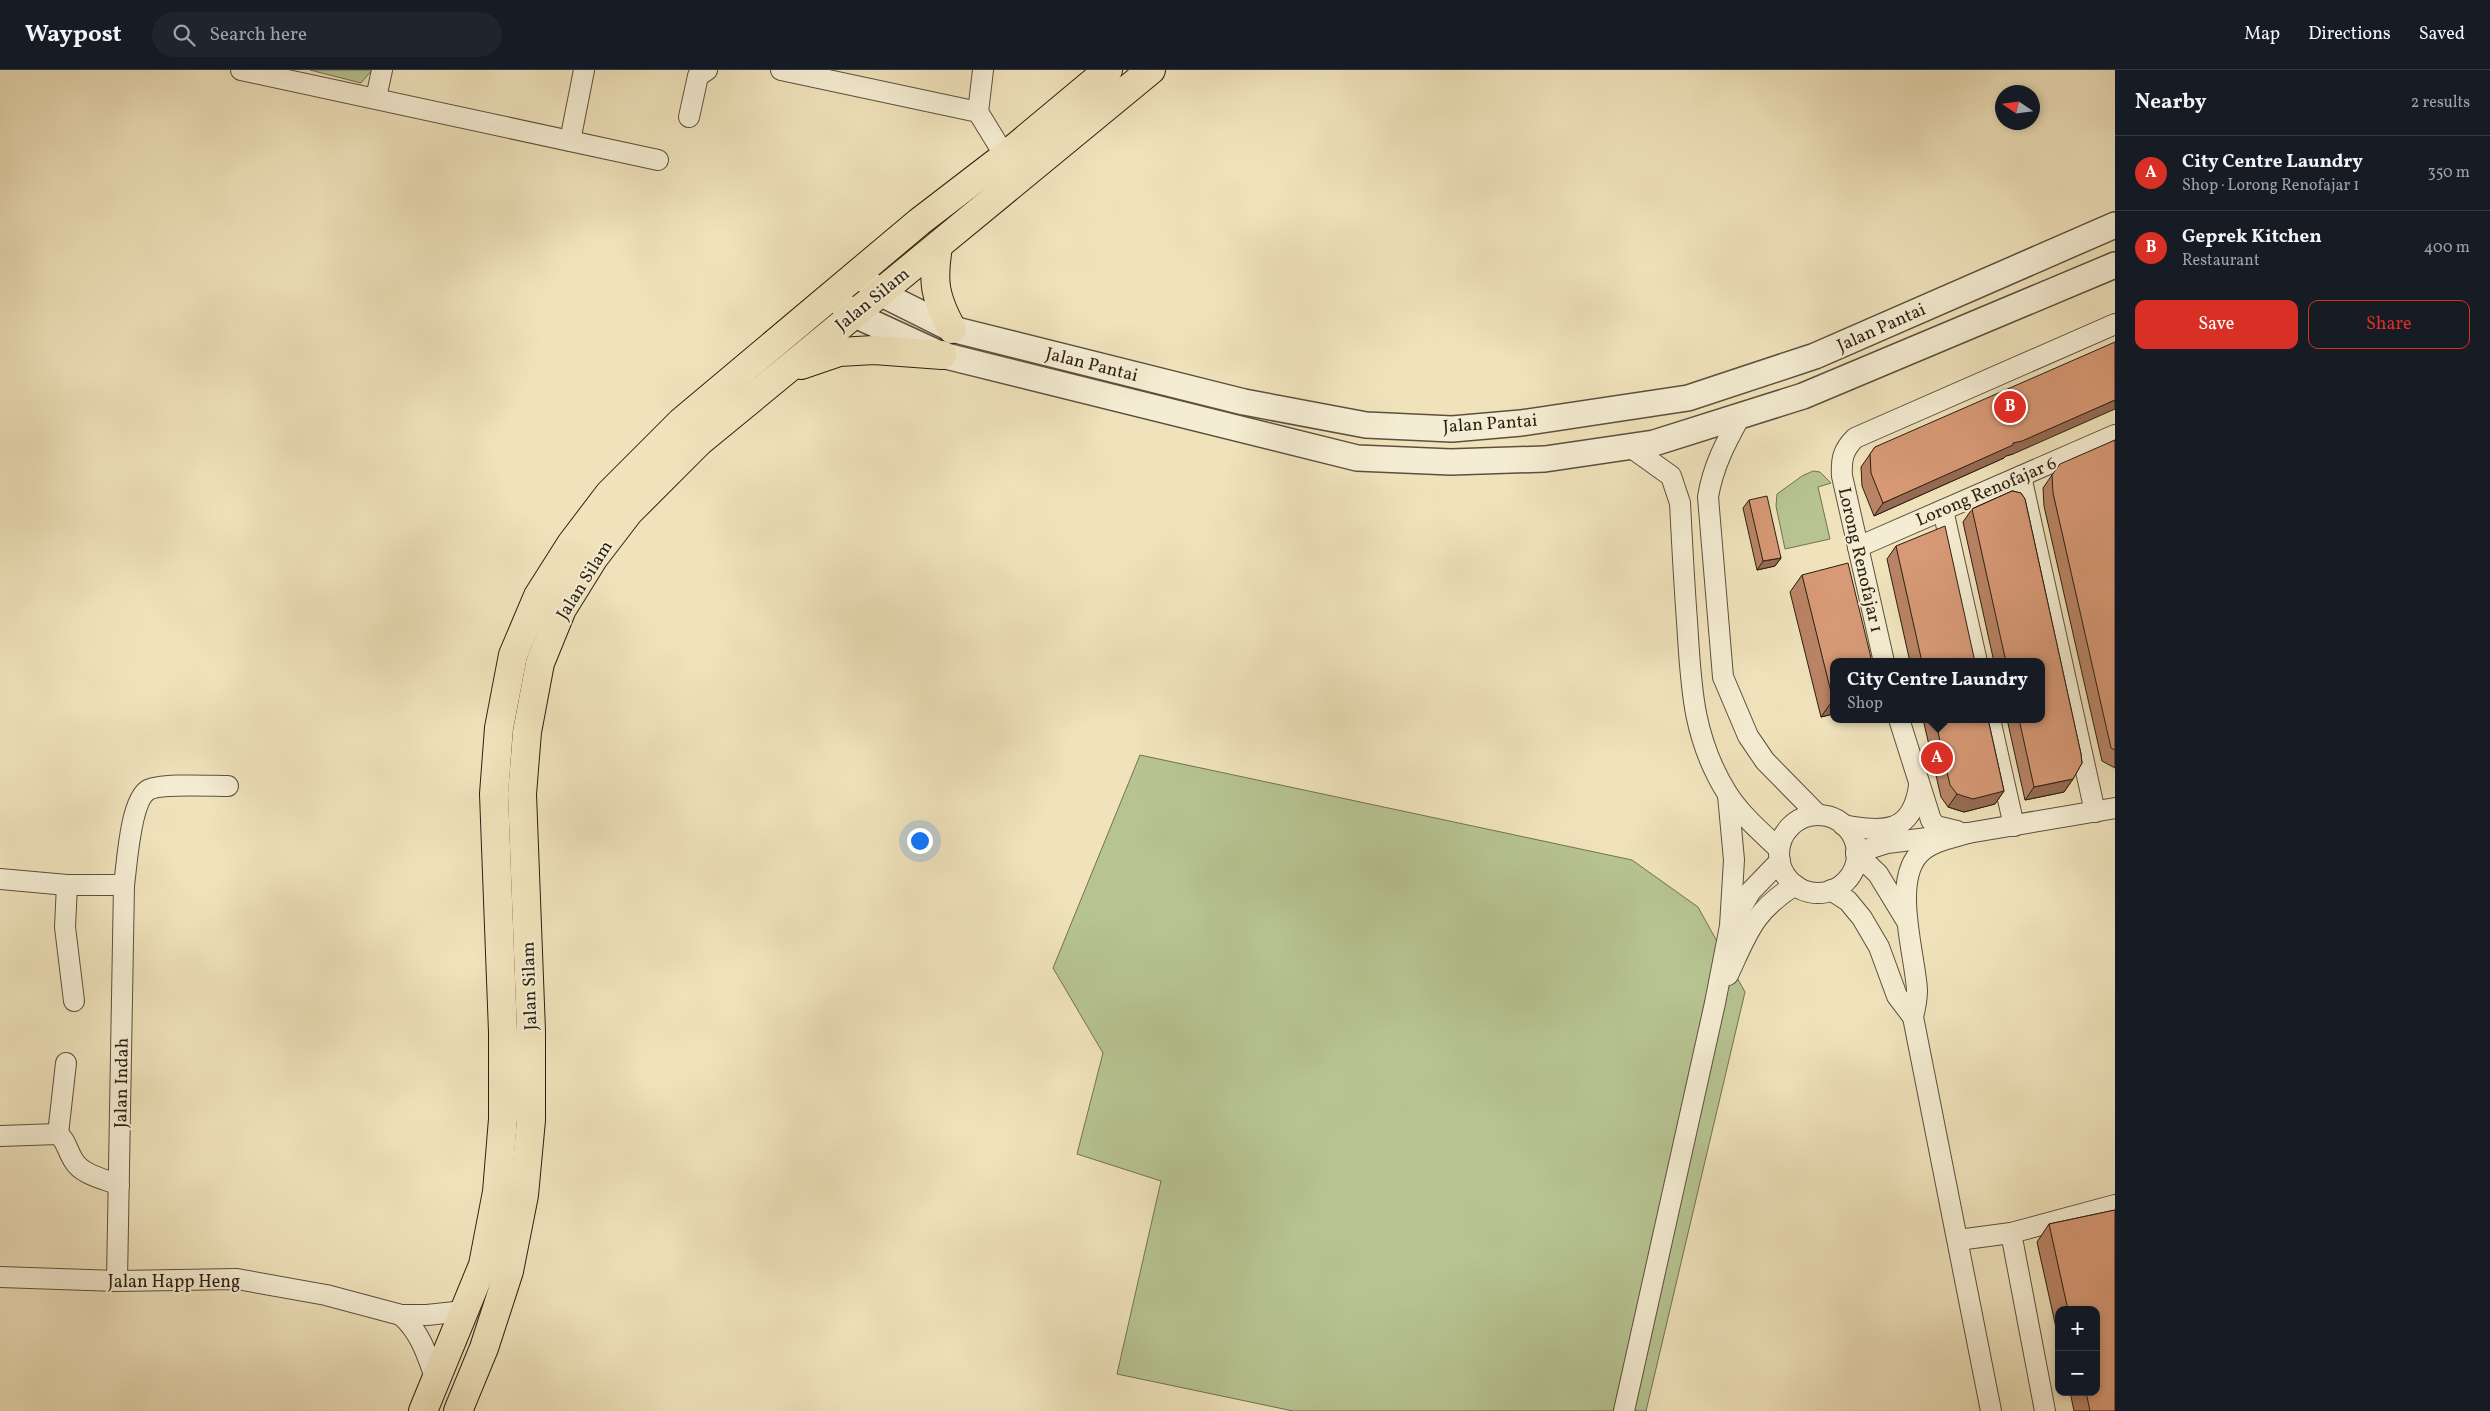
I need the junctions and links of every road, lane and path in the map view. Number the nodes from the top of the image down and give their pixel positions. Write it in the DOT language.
graph roads {
  1 [pos="241,70"];
  2 [pos="382,70"];
  3 [pos="584,70"];
  4 [pos="707,70"];
  5 [pos="781,70"];
  6 [pos="983,70"];
  7 [pos="1108,70"];
  8 [pos="1151,70"];
  9 [pos="376,98"];
  10 [pos="978,112"];
  11 [pos="689,117"];
  12 [pos="570,142"];
  13 [pos="1005,156"];
  14 [pos="658,160"];
  15 [pos="2115,225"];
  16 [pos="938,246"];
  17 [pos="2115,265"];
  18 [pos="858,272"];
  19 [pos="880,293"];
  20 [pos="832,295"];
  21 [pos="853,314"];
  22 [pos="2115,324"];
  23 [pos="952,330"];
  24 [pos="942,355"];
  25 [pos="784,371"];
  26 [pos="1742,415"];
  27 [pos="2115,435"];
  28 [pos="1629,446"];
  29 [pos="2021,476"];
  30 [pos="1943,510"];
  31 [pos="1858,547"];
  32 [pos="1883,658"];
  33 [pos="1976,658"];
  34 [pos="1900,723"];
  35 [pos="1991,723"];
  36 [pos="228,786"];
  37 [pos="1919,786"];
  38 [pos="1728,795"];
  39 [pos="2115,808"];
  40 [pos="2095,812"];
  41 [pos="1818,815"];
  42 [pos="1843,824"];
  43 [pos="2014,826"];
  44 [pos="1968,833"];
  45 [pos="1856,853"];
  46 [pos="1779,855"];
  47 [pos="0,879"];
  48 [pos="66,885"];
  49 [pos="124,885"];
  50 [pos="1795,885"];
  51 [pos="1831,890"];
  52 [pos="1909,924"];
  53 [pos="1730,926"];
  54 [pos="74,1002"];
  55 [pos="1715,1003"];
  56 [pos="1913,1017"];
  57 [pos="66,1063"];
  58 [pos="58,1134"];
  59 [pos="0,1136"];
  60 [pos="119,1185"];
  61 [pos="2115,1205"];
  62 [pos="2011,1233"];
  63 [pos="1958,1240"];
  64 [pos="0,1277"];
  65 [pos="117,1281"];
  66 [pos="464,1311"];
  67 [pos="400,1315"];
  68 [pos="436,1380"];
  69 [pos="423,1411"];
  70 [pos="458,1411"];
  71 [pos="1624,1411"];
  72 [pos="1991,1411"];
  73 [pos="2046,1411"];
  1 -- 9 [label="street"];
  2 -- 9 [label="street"];
  3 -- 12 [label="street"];
  4 -- 11 [label="street"];
  5 -- 10 [label="street"];
  6 -- 10 [label="street"];
  7 -- 13 [label="highway, Jalan Silam"];
  8 -- 16 [label="highway, Jalan Silam"];
  9 -- 12 [label="street"];
  10 -- 13 [label="street"];
  12 -- 14 [label="street"];
  13 -- 18 [label="highway, Jalan Silam"];
  15 -- 23 [label="street, Jalan Pantai"];
  16 -- 19 [label="highway, Jalan Silam"];
  16 -- 23 [label="highway"];
  17 -- 26 [label="street, Jalan Pantai"];
  18 -- 19 [label="street, Jalan Pantai"];
  18 -- 20 [label="highway, Jalan Silam"];
  19 -- 21 [label="highway, Jalan Silam"];
  19 -- 23 [label="street, Jalan Pantai"];
  20 -- 21 [label="street, Jalan Pantai"];
  20 -- 66 [label="highway, Jalan Silam"];
  21 -- 24 [label="street, Jalan Pantai"];
  21 -- 25 [label="highway, Jalan Silam"];
  22 -- 31 [label="street, Lorong Renofajar 1"];
  24 -- 25 [label="highway"];
  24 -- 28 [label="street, Jalan Pantai"];
  25 -- 70 [label="highway, Jalan Silam"];
  26 -- 28 [label="street, Jalan Pantai"];
  26 -- 41 [label="street"];
  27 -- 29 [label="street, Lorong Renofajar 6"];
  28 -- 38 [label="street"];
  29 -- 30 [label="street, Lorong Renofajar 6"];
  29 -- 40 [label="street"];
  30 -- 31 [label="street, Lorong Renofajar 6"];
  30 -- 33 [label="street"];
  31 -- 32 [label="street, Lorong Renofajar 1"];
  34 -- 37 [label="street"];
  35 -- 43 [label="street"];
  36 -- 49 [label="street, Jalan Indah"];
  37 -- 42 [label="street"];
  37 -- 44 [label="street"];
  38 -- 46 [label="street"];
  38 -- 53 [label="street"];
  39 -- 40 [label="street"];
  40 -- 43 [label="street"];
  41 -- 42 [label="street"];
  41 -- 46 [label="street"];
  42 -- 45 [label="street"];
  43 -- 44 [label="street"];
  44 -- 45 [label="street"];
  44 -- 52 [label="street"];
  45 -- 51 [label="street"];
  45 -- 52 [label="street"];
  46 -- 50 [label="street"];
  46 -- 53 [label="street"];
  47 -- 48 [label="street"];
  48 -- 49 [label="street"];
  48 -- 54 [label="street"];
  49 -- 60 [label="street, Jalan Indah"];
  50 -- 51 [label="street"];
  50 -- 55 [label="street"];
  51 -- 56 [label="street"];
  52 -- 56 [label="street"];
  53 -- 55 [label="street"];
  55 -- 71 [label="street"];
  56 -- 63 [label="street"];
  57 -- 58 [label="street"];
  58 -- 59 [label="street"];
  58 -- 60 [label="street"];
  60 -- 65 [label="street, Jalan Indah"];
  61 -- 62 [label="street"];
  62 -- 63 [label="street"];
  62 -- 73 [label="street"];
  63 -- 72 [label="street"];
  64 -- 65 [label="street, Jalan Happ Heng"];
  65 -- 67 [label="street, Jalan Happ Heng"];
  66 -- 67 [label="street, Jalan Happ Heng"];
  66 -- 68 [label="highway, Jalan Silam"];
  67 -- 68 [label="street"];
  68 -- 69 [label="highway, Jalan Silam"];
}
